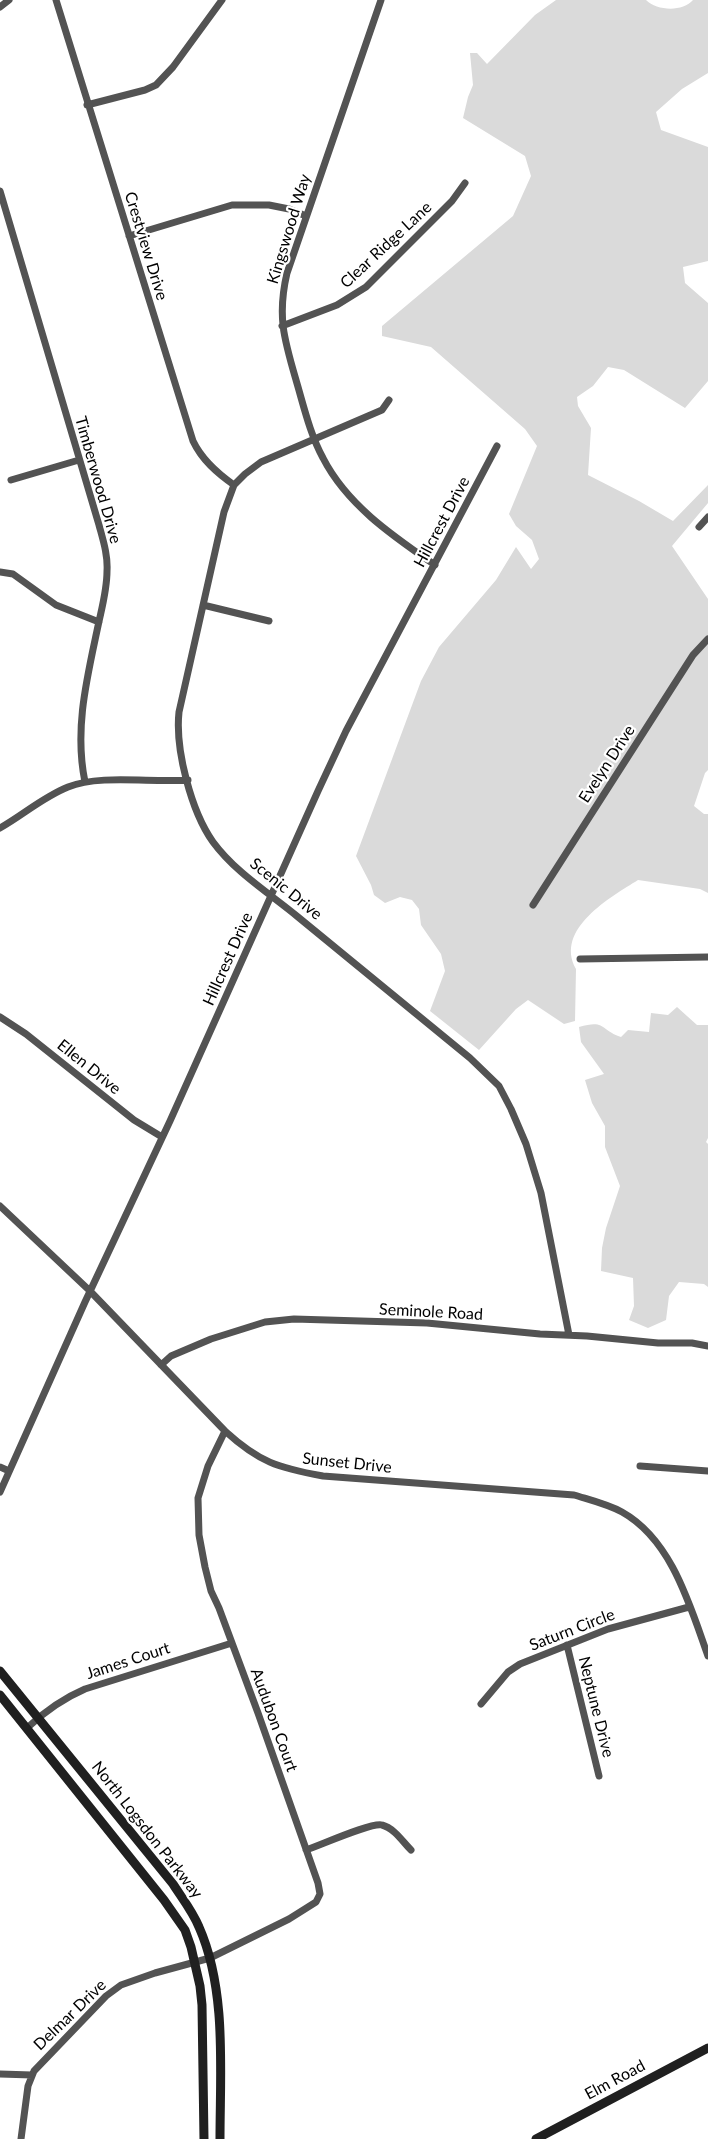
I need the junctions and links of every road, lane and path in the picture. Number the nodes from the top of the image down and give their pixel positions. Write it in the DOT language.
graph roads {
  1 [pos="9,0"];
  2 [pos="56,0"];
  3 [pos="222,0"];
  4 [pos="381,0"];
  5 [pos="0,7"];
  6 [pos="87,105"];
  7 [pos="465,183"];
  8 [pos="0,191"];
  9 [pos="306,216"];
  10 [pos="129,236"];
  11 [pos="282,326"];
  12 [pos="389,400"];
  13 [pos="314,438"];
  14 [pos="497,446"];
  15 [pos="79,460"];
  16 [pos="11,480"];
  17 [pos="234,486"];
  18 [pos="708,517"];
  19 [pos="699,527"];
  20 [pos="435,565"];
  21 [pos="0,572"];
  22 [pos="203,605"];
  23 [pos="269,621"];
  24 [pos="99,622"];
  25 [pos="708,639"];
  26 [pos="188,780"];
  27 [pos="86,782"];
  28 [pos="0,828"];
  29 [pos="271,896"];
  30 [pos="532,905"];
  31 [pos="708,957"];
  32 [pos="580,959"];
  33 [pos="0,1017"];
  34 [pos="162,1137"];
  35 [pos="0,1206"];
  36 [pos="90,1291"];
  37 [pos="569,1335"];
  38 [pos="708,1346"];
  39 [pos="161,1365"];
  40 [pos="225,1431"];
  41 [pos="640,1466"];
  42 [pos="0,1467"];
  43 [pos="9,1471"];
  44 [pos="708,1471"];
  45 [pos="0,1492"];
  46 [pos="689,1607"];
  47 [pos="232,1644"];
  48 [pos="567,1645"];
  49 [pos="708,1656"];
  50 [pos="0,1671"];
  51 [pos="0,1695"];
  52 [pos="481,1704"];
  53 [pos="39,1718"];
  54 [pos="27,1728"];
  55 [pos="599,1776"];
  56 [pos="306,1850"];
  57 [pos="411,1850"];
  58 [pos="210,1958"];
  59 [pos="195,1961"];
  60 [pos="708,2048"];
  61 [pos="0,2074"];
  62 [pos="32,2075"];
  63 [pos="21,2139"];
  64 [pos="204,2139"];
  65 [pos="220,2139"];
  66 [pos="536,2139"];
  1 -- 5 [label="street"];
  2 -- 6 [label="street, Crestview Drive"];
  3 -- 6 [label="street"];
  4 -- 9 [label="street, Kingswood Way"];
  6 -- 10 [label="street, Crestview Drive"];
  7 -- 11 [label="street, Clear Ridge Lane"];
  8 -- 15 [label="street, Timberwood Drive"];
  9 -- 10 [label="street"];
  9 -- 11 [label="street, Kingswood Way"];
  10 -- 17 [label="street, Crestview Drive"];
  11 -- 13 [label="street, Kingswood Way"];
  12 -- 13 [label="street, Scenic Drive"];
  13 -- 17 [label="street, Scenic Drive"];
  13 -- 20 [label="street, Kingswood Way"];
  14 -- 20 [label="street, Hillcrest Drive"];
  15 -- 16 [label="street"];
  15 -- 24 [label="street, Timberwood Drive"];
  17 -- 22 [label="street, Scenic Drive"];
  18 -- 19 [label="street"];
  20 -- 29 [label="street, Hillcrest Drive"];
  21 -- 24 [label="street"];
  22 -- 23 [label="street"];
  22 -- 26 [label="street, Scenic Drive"];
  24 -- 27 [label="street, Timberwood Drive"];
  25 -- 30 [label="street, Evelyn Drive"];
  26 -- 27 [label="street"];
  26 -- 29 [label="street, Scenic Drive"];
  27 -- 28 [label="street"];
  29 -- 34 [label="street, Hillcrest Drive"];
  29 -- 37 [label="street, Scenic Drive"];
  31 -- 32 [label="street"];
  33 -- 34 [label="street, Ellen Drive"];
  34 -- 36 [label="street, Hillcrest Drive"];
  35 -- 36 [label="street, Sunset Drive"];
  36 -- 39 [label="street, Sunset Drive"];
  36 -- 43 [label="street, Hillcrest Drive"];
  37 -- 38 [label="street, Seminole Road"];
  37 -- 39 [label="street, Seminole Road"];
  39 -- 40 [label="street, Sunset Drive"];
  40 -- 46 [label="street, Sunset Drive"];
  40 -- 47 [label="street, Audubon Court"];
  41 -- 44 [label="street"];
  42 -- 43 [label="street"];
  43 -- 45 [label="street, Hillcrest Drive"];
  46 -- 48 [label="street, Saturn Circle"];
  46 -- 49 [label="street, Sunset Drive"];
  47 -- 53 [label="street, James Court"];
  47 -- 56 [label="street, Audubon Court"];
  48 -- 52 [label="street, Saturn Circle"];
  48 -- 55 [label="street, Neptune Drive"];
  50 -- 53 [label="main road, North Logsdon Parkway"];
  51 -- 54 [label="main road, North Logsdon Parkway"];
  53 -- 54 [label="street, James Court"];
  53 -- 58 [label="main road, North Logsdon Parkway"];
  54 -- 59 [label="main road, North Logsdon Parkway"];
  56 -- 57 [label="street"];
  56 -- 58 [label="street, Audubon Court"];
  58 -- 59 [label="street, Delmar Drive"];
  58 -- 65 [label="main road, North Logsdon Parkway"];
  59 -- 62 [label="street, Delmar Drive"];
  59 -- 64 [label="main road, North Logsdon Parkway"];
  60 -- 66 [label="main road, Elm Road"];
  61 -- 62 [label="street"];
  62 -- 63 [label="street, Delmar Drive"];
}
